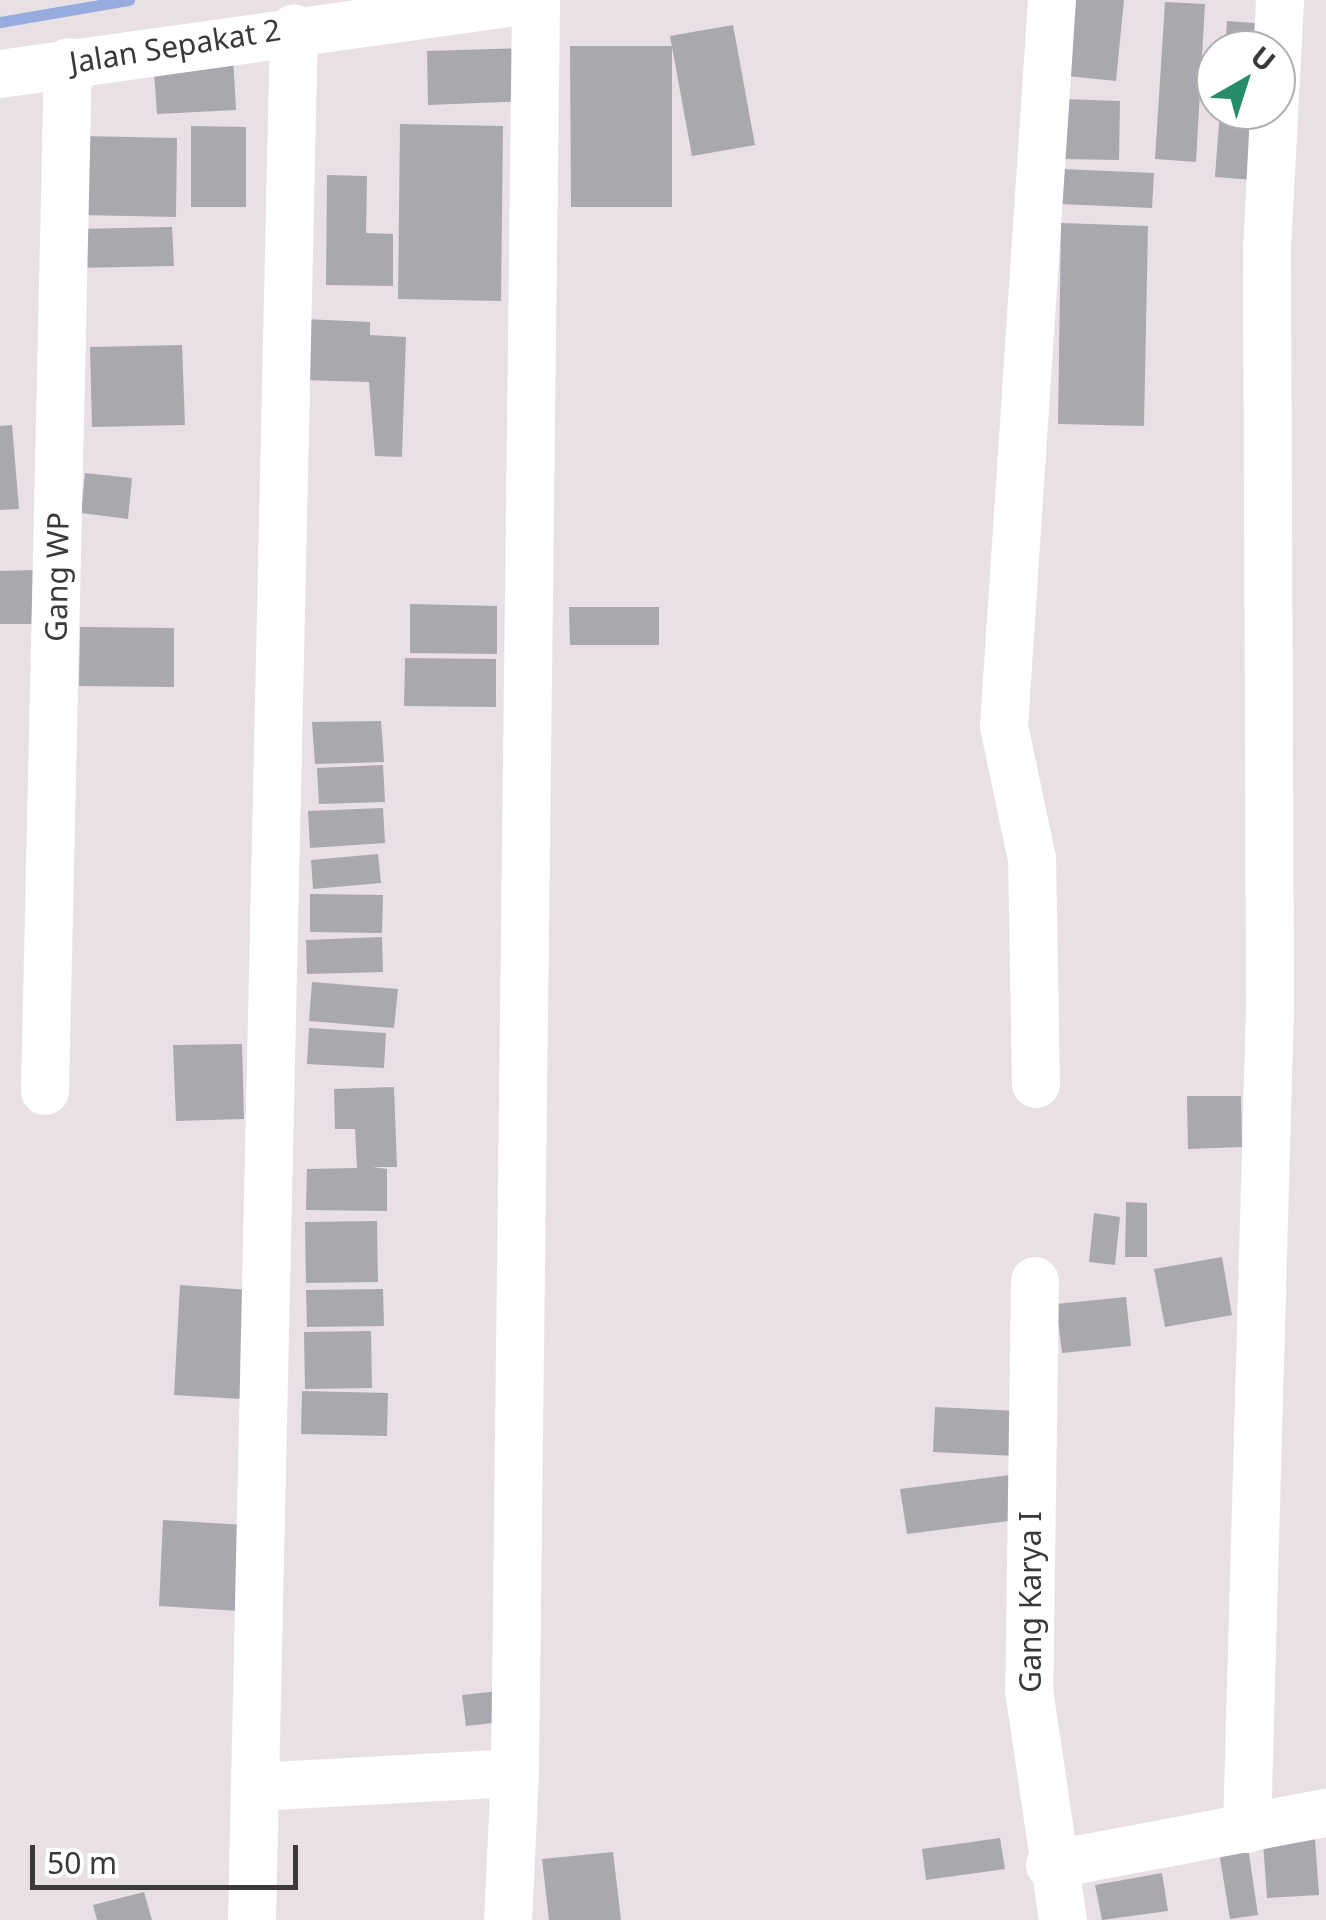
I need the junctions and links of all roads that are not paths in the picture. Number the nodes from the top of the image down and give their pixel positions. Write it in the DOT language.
graph roads {
  1 [pos="533,0"];
  2 [pos="1052,0"];
  3 [pos="1280,0"];
  4 [pos="377,8"];
  5 [pos="294,28"];
  6 [pos="68,62"];
  7 [pos="0,74"];
  8 [pos="1036,1084"];
  9 [pos="45,1091"];
  10 [pos="1035,1281"];
  11 [pos="515,1773"];
  12 [pos="256,1787"];
  13 [pos="1326,1813"];
  14 [pos="1247,1829"];
  15 [pos="1050,1865"];
  16 [pos="252,1920"];
  17 [pos="508,1920"];
  18 [pos="1063,1920"];
  1 -- 4 [label="street, Jalan Sepakat 2"];
  1 -- 11 [label="street"];
  2 -- 8 [label="street"];
  3 -- 14 [label="street"];
  4 -- 5 [label="street, Jalan Sepakat 2"];
  5 -- 6 [label="street, Jalan Sepakat 2"];
  5 -- 12 [label="street"];
  6 -- 7 [label="street, Jalan Sepakat 2"];
  6 -- 9 [label="street, Gang WP"];
  10 -- 15 [label="street, Gang Karya I"];
  11 -- 12 [label="street"];
  11 -- 17 [label="street"];
  12 -- 16 [label="street"];
  13 -- 14 [label="street"];
  14 -- 15 [label="street"];
  15 -- 18 [label="street, Gang Karya I"];
}
